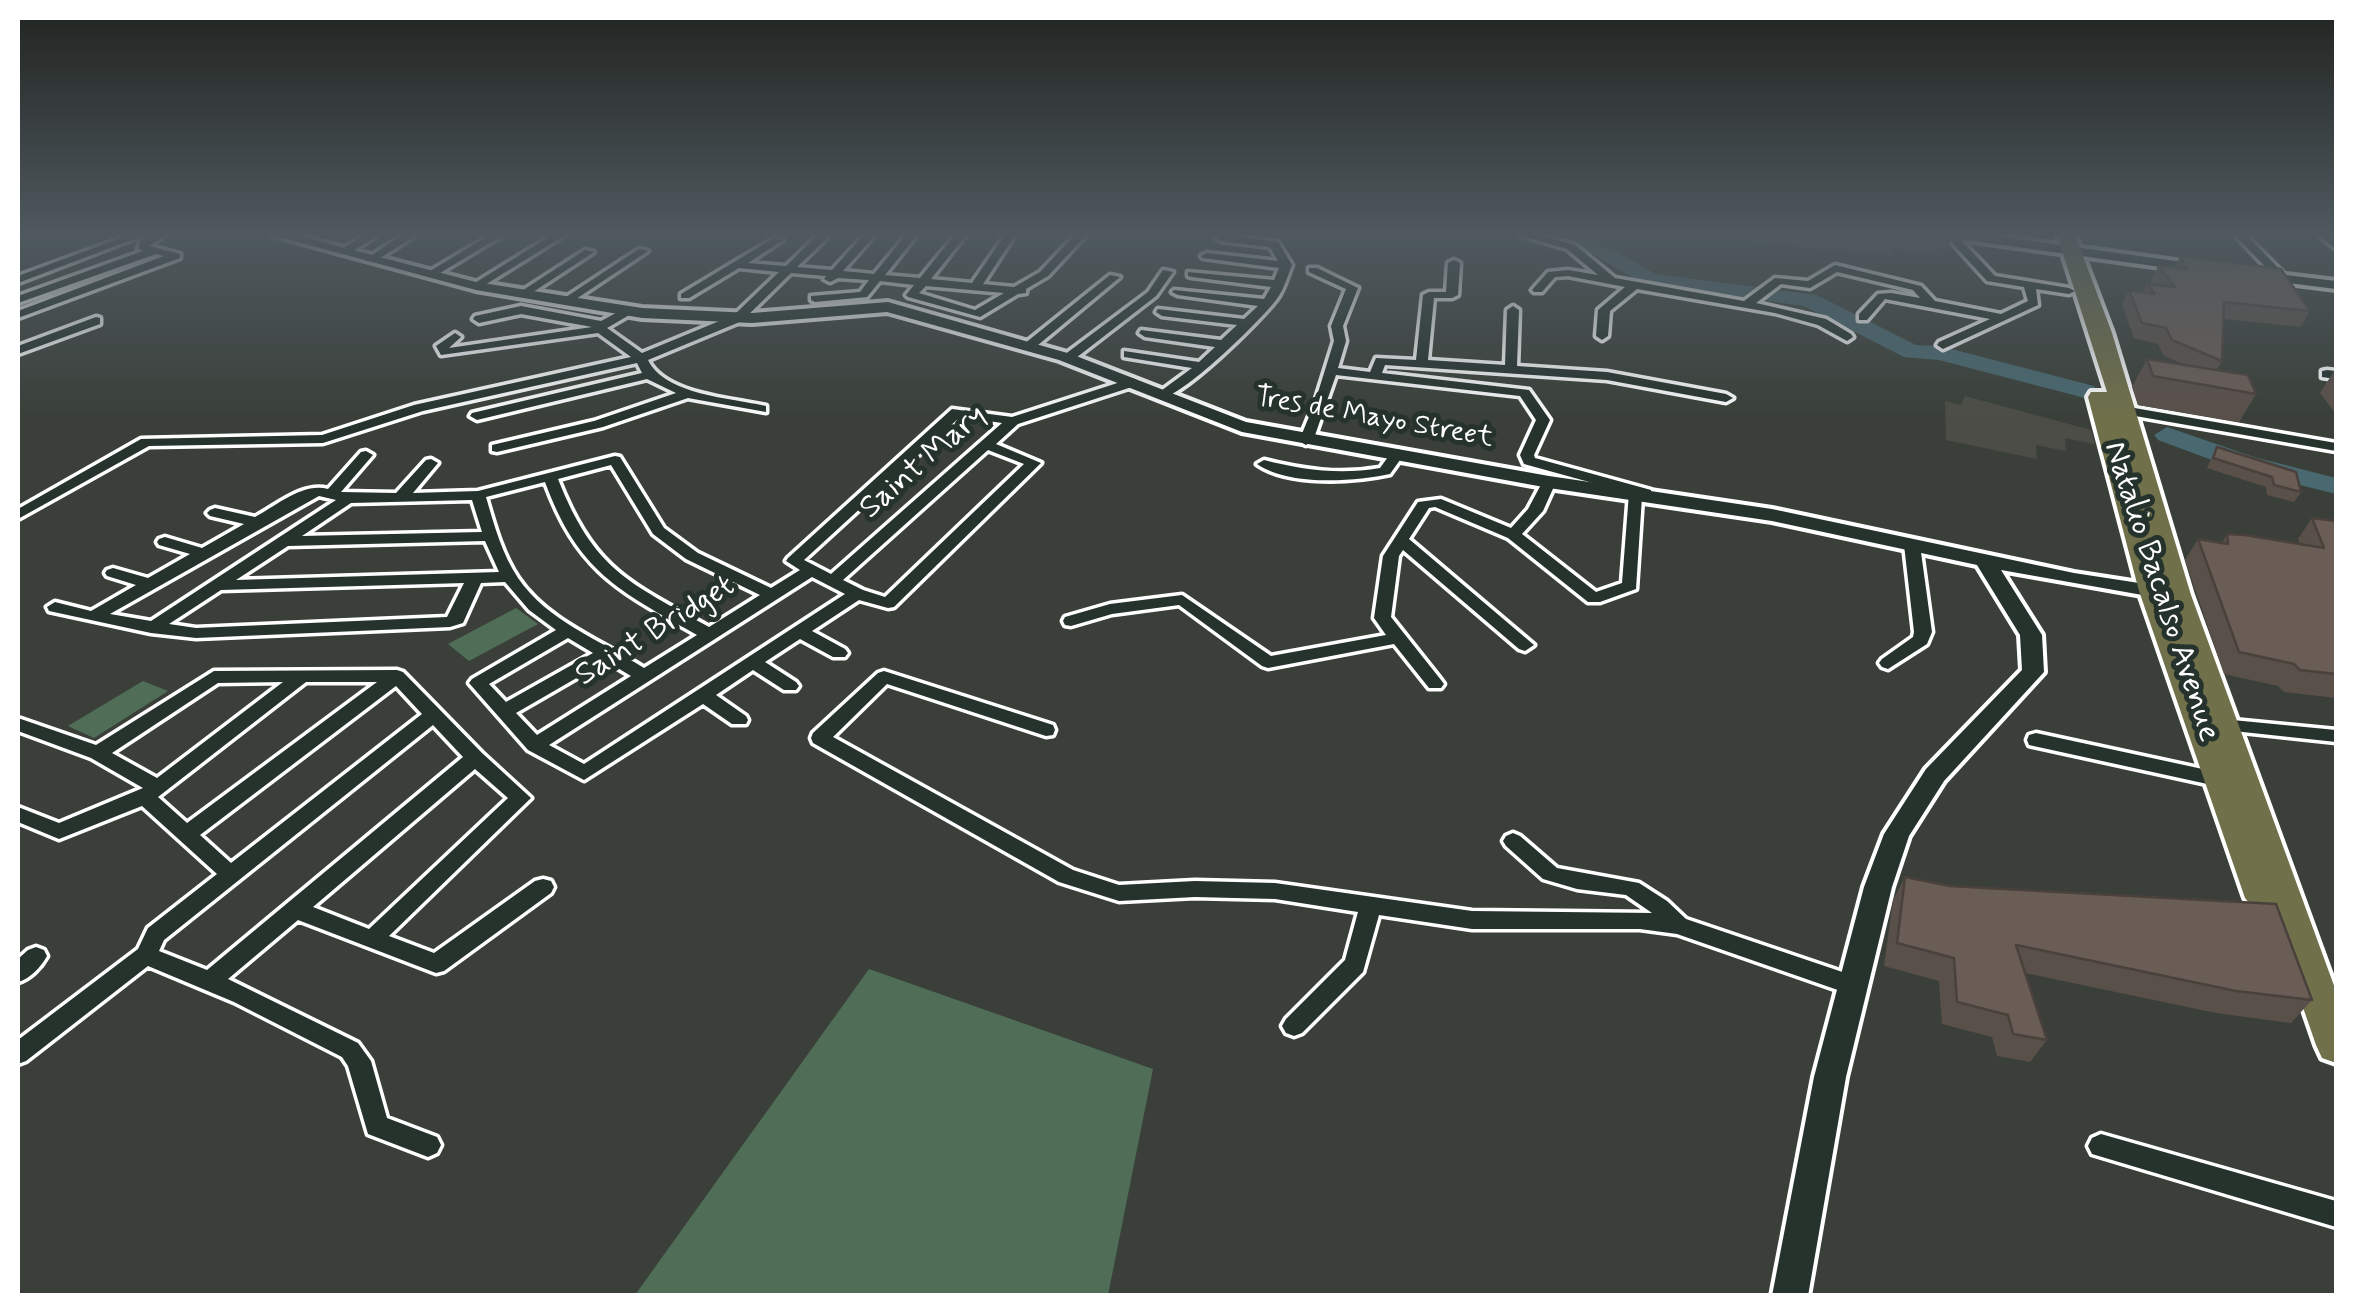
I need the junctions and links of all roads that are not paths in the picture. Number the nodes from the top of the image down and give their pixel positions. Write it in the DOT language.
graph roads {
  1 [pos="70,296"];
  2 [pos="540,296"];
  3 [pos="572,296"];
  4 [pos="760,296"];
  5 [pos="813,296"];
  6 [pos="848,296"];
  7 [pos="916,296"];
  8 [pos="1010,296"];
  9 [pos="1090,296"];
  10 [pos="1149,296"];
  11 [pos="1212,296"];
  12 [pos="1271,296"];
  13 [pos="1349,296"];
  14 [pos="1429,296"];
  15 [pos="1621,296"];
  16 [pos="1747,296"];
  17 [pos="1882,296"];
  18 [pos="1884,296"];
  19 [pos="1925,296"];
  20 [pos="2032,296"];
  21 [pos="2071,296"];
  22 [pos="2081,296"];
  23 [pos="1755,297"];
  24 [pos="566,300"];
  25 [pos="1932,302"];
  26 [pos="1266,303"];
  27 [pos="1513,310"];
  28 [pos="626,311"];
  29 [pos="1162,312"];
  30 [pos="18,316"];
  31 [pos="2001,316"];
  32 [pos="1863,317"];
  33 [pos="738,318"];
  34 [pos="479,320"];
  35 [pos="96,321"];
  36 [pos="1246,323"];
  37 [pos="602,327"];
  38 [pos="1146,333"];
  39 [pos="1602,336"];
  40 [pos="455,337"];
  41 [pos="1847,337"];
  42 [pos="1224,344"];
  43 [pos="1943,345"];
  44 [pos="1028,347"];
  45 [pos="18,350"];
  46 [pos="1128,354"];
  47 [pos="641,358"];
  48 [pos="1068,358"];
  49 [pos="1422,360"];
  50 [pos="1201,366"];
  51 [pos="1511,368"];
  52 [pos="1331,371"];
  53 [pos="649,375"];
  54 [pos="1376,375"];
  55 [pos="1127,384"];
  56 [pos="687,394"];
  57 [pos="1163,396"];
  58 [pos="1726,398"];
  59 [pos="761,408"];
  60 [pos="2122,410"];
  61 [pos="476,416"];
  62 [pos="1014,421"];
  63 [pos="1306,441"];
  64 [pos="984,444"];
  65 [pos="2336,447"];
  66 [pos="497,448"];
  67 [pos="1398,453"];
  68 [pos="366,455"];
  69 [pos="431,463"];
  70 [pos="1264,464"];
  71 [pos="550,477"];
  72 [pos="1549,482"];
  73 [pos="478,495"];
  74 [pos="1635,495"];
  75 [pos="340,496"];
  76 [pos="400,498"];
  77 [pos="1671,500"];
  78 [pos="215,514"];
  79 [pos="18,515"];
  80 [pos="255,522"];
  81 [pos="1513,535"];
  82 [pos="491,536"];
  83 [pos="1401,540"];
  84 [pos="287,541"];
  85 [pos="165,542"];
  86 [pos="1912,544"];
  87 [pos="203,553"];
  88 [pos="1984,560"];
  89 [pos="810,571"];
  90 [pos="114,572"];
  91 [pos="509,578"];
  92 [pos="474,580"];
  93 [pos="832,582"];
  94 [pos="150,584"];
  95 [pos="218,585"];
  96 [pos="2165,593"];
  97 [pos="858,594"];
  98 [pos="772,595"];
  99 [pos="55,606"];
  100 [pos="93,618"];
  101 [pos="1071,621"];
  102 [pos="151,628"];
  103 [pos="569,630"];
  104 [pos="802,632"];
  105 [pos="708,634"];
  106 [pos="1398,638"];
  107 [pos="1525,644"];
  108 [pos="608,652"];
  109 [pos="839,653"];
  110 [pos="754,663"];
  111 [pos="1888,663"];
  112 [pos="643,675"];
  113 [pos="304,676"];
  114 [pos="397,676"];
  115 [pos="1435,684"];
  116 [pos="790,686"];
  117 [pos="704,696"];
  118 [pos="504,712"];
  119 [pos="434,714"];
  120 [pos="740,720"];
  121 [pos="18,724"];
  122 [pos="2222,724"];
  123 [pos="1046,730"];
  124 [pos="2336,736"];
  125 [pos="2036,740"];
  126 [pos="535,744"];
  127 [pos="98,754"];
  128 [pos="474,758"];
  129 [pos="2221,780"];
  130 [pos="149,791"];
  131 [pos="18,814"];
  132 [pos="185,836"];
  133 [pos="1513,841"];
  134 [pos="230,875"];
  135 [pos="542,887"];
  136 [pos="1371,906"];
  137 [pos="294,909"];
  138 [pos="1678,925"];
  139 [pos="2296,935"];
  140 [pos="371,940"];
  141 [pos="146,955"];
  142 [pos="36,956"];
  143 [pos="18,973"];
  144 [pos="210,980"];
  145 [pos="1854,986"];
  146 [pos="2328,1004"];
  147 [pos="1294,1026"];
  148 [pos="2336,1044"];
  149 [pos="18,1054"];
  150 [pos="428,1144"];
  151 [pos="2101,1146"];
  152 [pos="2336,1214"];
  153 [pos="1790,1296"];
  1 -- 30 [label="street"];
  2 -- 24 [label="street, Tres de Mayo Street"];
  3 -- 24 [label="street"];
  4 -- 33 [label="street"];
  5 -- 6 [label="street"];
  7 -- 8 [label="street"];
  9 -- 44 [label="street"];
  10 -- 48 [label="street"];
  11 -- 26 [label="street"];
  12 -- 26 [label="street"];
  13 -- 52 [label="street"];
  14 -- 49 [label="street"];
  15 -- 39 [label="street"];
  16 -- 23 [label="street"];
  17 -- 32 [label="street"];
  18 -- 25 [label="street"];
  19 -- 25 [label="street"];
  20 -- 31 [label="street"];
  21 -- 96 [label="highway, Natalio Bacalso Avenue"];
  22 -- 60 [label="highway, Natalio Bacalso Avenue"];
  23 -- 41 [label="street"];
  24 -- 28 [label="street, Tres de Mayo Street"];
  25 -- 31 [label="street"];
  26 -- 36 [label="street"];
  27 -- 51 [label="street"];
  28 -- 33 [label="street, Tres de Mayo Street"];
  28 -- 37 [label="street"];
  29 -- 36 [label="street"];
  31 -- 43 [label="street"];
  33 -- 44 [label="street, Tres de Mayo Street"];
  33 -- 47 [label="street"];
  34 -- 37 [label="street"];
  35 -- 45 [label="street"];
  36 -- 42 [label="street"];
  37 -- 40 [label="street"];
  37 -- 47 [label="street"];
  38 -- 42 [label="street"];
  42 -- 50 [label="street"];
  44 -- 48 [label="street, Tres de Mayo Street"];
  46 -- 50 [label="street"];
  47 -- 53 [label="street"];
  47 -- 79 [label="street"];
  48 -- 55 [label="street, Tres de Mayo Street"];
  49 -- 51 [label="street"];
  49 -- 54 [label="street"];
  50 -- 57 [label="street"];
  51 -- 58 [label="street"];
  52 -- 54 [label="street"];
  52 -- 63 [label="street"];
  53 -- 56 [label="street"];
  53 -- 61 [label="street"];
  54 -- 77 [label="street"];
  55 -- 57 [label="street, Tres de Mayo Street"];
  55 -- 62 [label="street, Saint Mary"];
  56 -- 59 [label="street"];
  56 -- 66 [label="street"];
  57 -- 63 [label="street, Tres de Mayo Street"];
  60 -- 65 [label="street"];
  60 -- 96 [label="highway, Natalio Bacalso Avenue"];
  62 -- 64 [label="street, Saint Mary"];
  62 -- 89 [label="street"];
  63 -- 67 [label="street, Tres de Mayo Street"];
  64 -- 93 [label="street, Saint Mary"];
  64 -- 97 [label="street"];
  67 -- 70 [label="street"];
  67 -- 72 [label="street, Tres de Mayo Street"];
  68 -- 75 [label="street"];
  69 -- 76 [label="street"];
  71 -- 73 [label="street"];
  71 -- 98 [label="street"];
  71 -- 105 [label="street"];
  72 -- 74 [label="street, Tres de Mayo Street"];
  72 -- 81 [label="street"];
  73 -- 76 [label="street"];
  73 -- 82 [label="street"];
  74 -- 77 [label="street, Tres de Mayo Street"];
  74 -- 81 [label="street"];
  75 -- 76 [label="street"];
  75 -- 80 [label="street"];
  75 -- 84 [label="street"];
  77 -- 86 [label="street, Tres de Mayo Street"];
  78 -- 80 [label="street"];
  80 -- 87 [label="street"];
  81 -- 83 [label="street"];
  82 -- 84 [label="street"];
  82 -- 91 [label="street"];
  83 -- 106 [label="street"];
  83 -- 107 [label="street"];
  84 -- 95 [label="street"];
  85 -- 87 [label="street"];
  86 -- 88 [label="street, Tres de Mayo Street"];
  86 -- 111 [label="street"];
  87 -- 94 [label="street"];
  88 -- 96 [label="street, Tres de Mayo Street"];
  88 -- 145 [label="street"];
  89 -- 93 [label="street"];
  89 -- 98 [label="street, Saint Bridget"];
  90 -- 94 [label="street"];
  91 -- 92 [label="street"];
  91 -- 103 [label="street"];
  92 -- 95 [label="street"];
  92 -- 102 [label="street"];
  93 -- 97 [label="street"];
  94 -- 100 [label="street"];
  95 -- 102 [label="street"];
  96 -- 122 [label="highway, Natalio Bacalso Avenue"];
  96 -- 129 [label="highway, Natalio Bacalso Avenue"];
  97 -- 104 [label="street"];
  98 -- 105 [label="street, Saint Bridget"];
  99 -- 100 [label="street"];
  100 -- 102 [label="street"];
  101 -- 106 [label="street"];
  103 -- 108 [label="street"];
  103 -- 118 [label="street"];
  104 -- 109 [label="street"];
  104 -- 110 [label="street"];
  105 -- 112 [label="street, Saint Bridget"];
  106 -- 115 [label="street"];
  108 -- 112 [label="street"];
  108 -- 118 [label="street"];
  110 -- 116 [label="street"];
  110 -- 117 [label="street"];
  112 -- 126 [label="street, Saint Bridget"];
  113 -- 114 [label="street"];
  113 -- 127 [label="street"];
  113 -- 130 [label="street"];
  114 -- 119 [label="street"];
  114 -- 132 [label="street"];
  117 -- 120 [label="street"];
  117 -- 126 [label="street"];
  118 -- 126 [label="street"];
  119 -- 128 [label="street"];
  119 -- 134 [label="street"];
  121 -- 127 [label="street"];
  122 -- 124 [label="street"];
  122 -- 139 [label="highway, Natalio Bacalso Avenue"];
  123 -- 136 [label="street"];
  125 -- 129 [label="street"];
  127 -- 130 [label="street"];
  128 -- 137 [label="street"];
  128 -- 140 [label="street"];
  129 -- 139 [label="highway, Natalio Bacalso Avenue"];
  130 -- 131 [label="street"];
  130 -- 132 [label="street"];
  132 -- 134 [label="street"];
  133 -- 138 [label="street"];
  134 -- 141 [label="street"];
  135 -- 140 [label="street"];
  136 -- 138 [label="street"];
  136 -- 147 [label="street"];
  137 -- 140 [label="street"];
  137 -- 144 [label="street"];
  138 -- 145 [label="street"];
  139 -- 146 [label="highway, Natalio Bacalso Avenue"];
  141 -- 144 [label="street"];
  141 -- 149 [label="street"];
  142 -- 143 [label="street"];
  144 -- 150 [label="street"];
  145 -- 153 [label="street"];
  146 -- 148 [label="highway, Natalio Bacalso Avenue"];
  151 -- 152 [label="street"];
}
